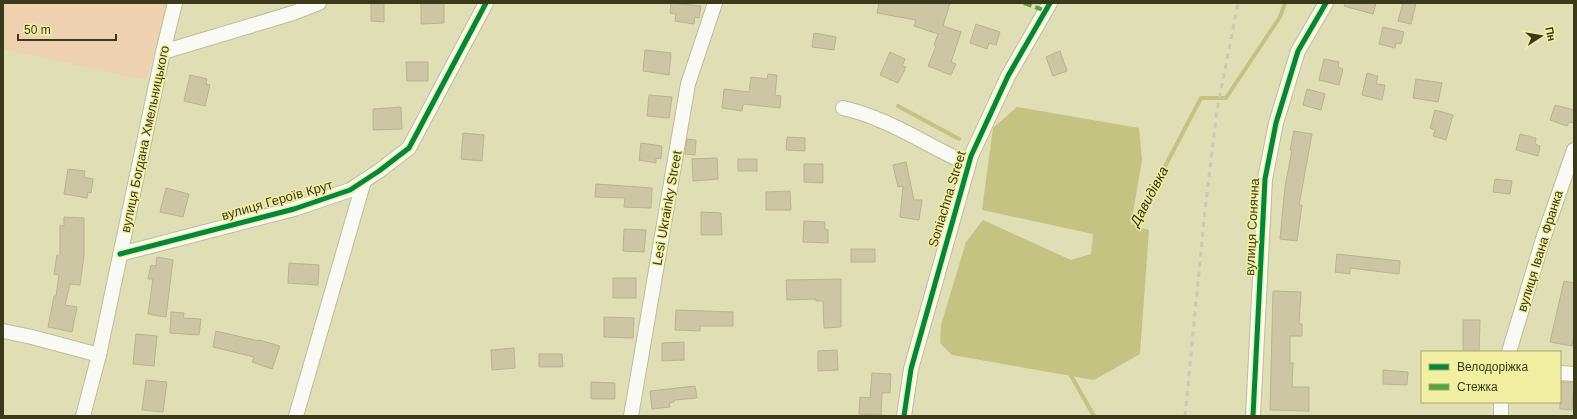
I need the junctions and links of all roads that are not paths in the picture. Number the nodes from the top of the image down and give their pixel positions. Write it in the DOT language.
graph roads {
  1 [pos="175,3"];
  2 [pos="319,3"];
  3 [pos="486,3"];
  4 [pos="715,3"];
  5 [pos="1050,3"];
  6 [pos="1326,3"];
  7 [pos="163,52"];
  8 [pos="843,108"];
  9 [pos="1574,150"];
  10 [pos="968,164"];
  11 [pos="364,181"];
  12 [pos="120,254"];
  13 [pos="3,331"];
  14 [pos="1509,351"];
  15 [pos="99,355"];
  16 [pos="1561,373"];
  17 [pos="1574,374"];
  18 [pos="1501,403"];
  19 [pos="83,416"];
  20 [pos="296,416"];
  21 [pos="631,416"];
  22 [pos="904,416"];
  23 [pos="1253,416"];
  24 [pos="1501,416"];
  1 -- 7 [label="street, вулиця Богдана Хмельницького"];
  2 -- 7 [label="street"];
  3 -- 11 [label="street, вулиця Героїв Крут"];
  4 -- 21 [label="street, Lesi Ukrainky Street"];
  5 -- 10 [label="street, Soniachna Street"];
  6 -- 23 [label="street, вулиця Сонячна"];
  7 -- 12 [label="street, вулиця Богдана Хмельницького"];
  8 -- 10 [label="street"];
  9 -- 14 [label="street, вулиця Івана Франка"];
  10 -- 22 [label="street, Soniachna Street"];
  11 -- 12 [label="street, вулиця Героїв Крут"];
  11 -- 20 [label="street"];
  12 -- 15 [label="street, вулиця Богдана Хмельницького"];
  13 -- 15 [label="street"];
  15 -- 19 [label="street, вулиця Богдана Хмельницького"];
  16 -- 17 [label="street"];
  18 -- 24 [label="street"];
}
